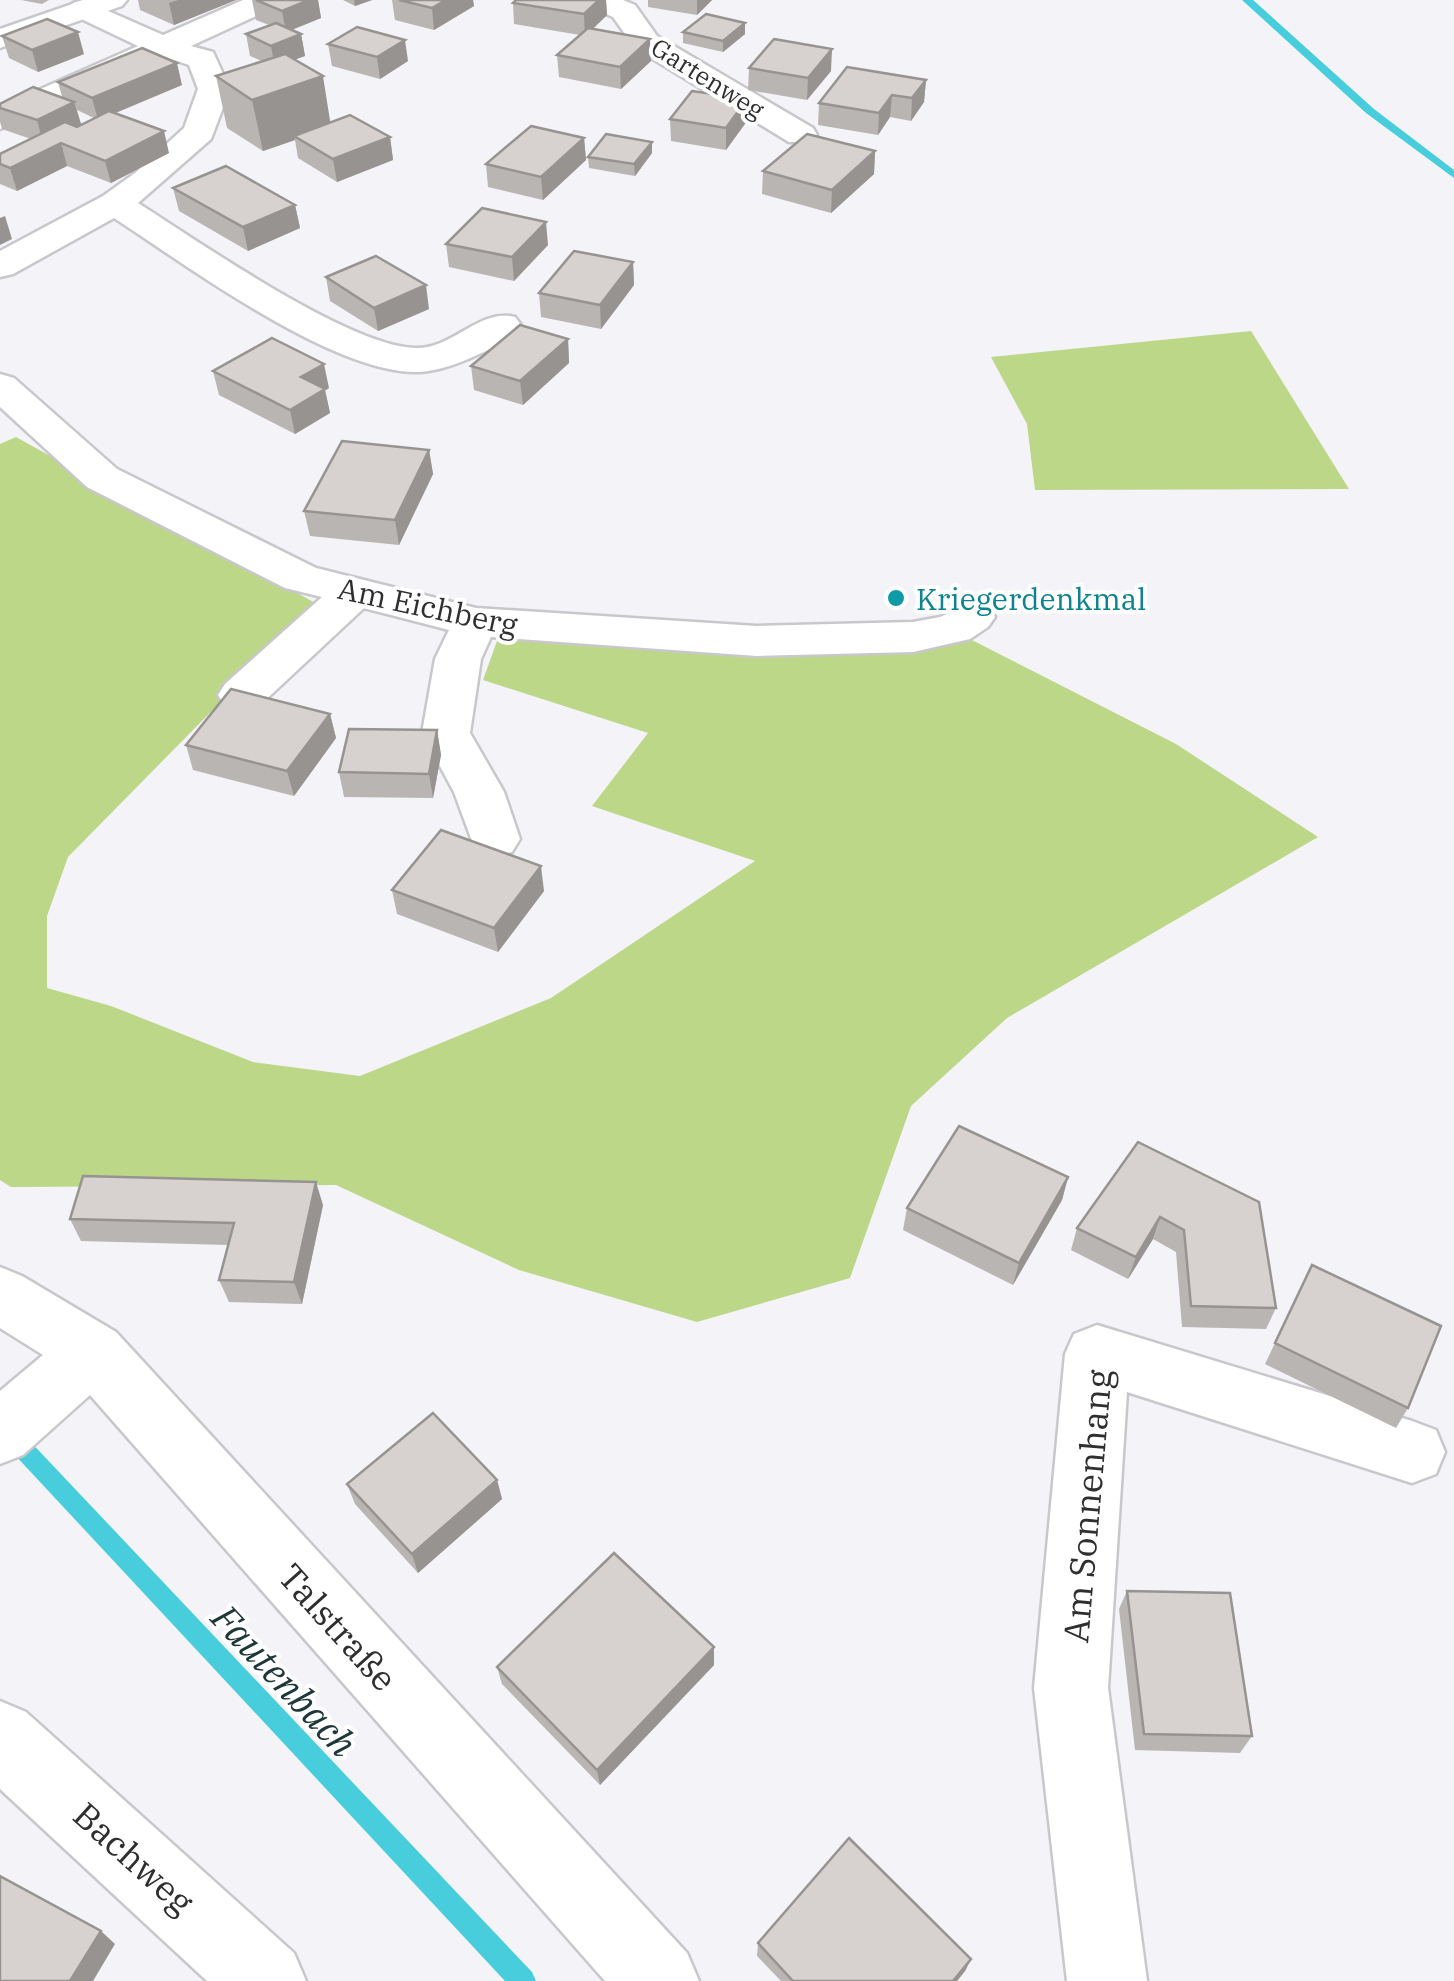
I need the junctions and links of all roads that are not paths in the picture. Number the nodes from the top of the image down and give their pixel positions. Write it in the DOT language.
graph roads {
  1 [pos="268,0"];
  2 [pos="619,4"];
  3 [pos="98,5"];
  4 [pos="0,39"];
  5 [pos="164,47"];
  6 [pos="0,119"];
  7 [pos="801,136"];
  8 [pos="114,203"];
  9 [pos="0,266"];
  10 [pos="502,325"];
  11 [pos="0,386"];
  12 [pos="354,592"];
  13 [pos="972,617"];
  14 [pos="476,622"];
  15 [pos="242,695"];
  16 [pos="494,839"];
  17 [pos="0,1295"];
  18 [pos="94,1352"];
  19 [pos="0,1433"];
  20 [pos="1412,1452"];
  21 [pos="0,1738"];
  22 [pos="266,1981"];
  23 [pos="658,1981"];
  24 [pos="1107,1981"];
  1 -- 5 [label="street"];
  2 -- 7 [label="street, Gartenweg"];
  3 -- 4 [label="street"];
  3 -- 5 [label="street"];
  5 -- 6 [label="street"];
  5 -- 8 [label="street"];
  8 -- 9 [label="street"];
  8 -- 10 [label="street"];
  11 -- 12 [label="street, Am Eichberg"];
  12 -- 14 [label="street, Am Eichberg"];
  12 -- 15 [label="street"];
  13 -- 14 [label="street, Am Eichberg"];
  14 -- 16 [label="street"];
  17 -- 18 [label="street, Talstraße"];
  18 -- 19 [label="street"];
  18 -- 23 [label="street, Talstraße"];
  20 -- 24 [label="street, Am Sonnenhang"];
  21 -- 22 [label="street, Bachweg"];
}
